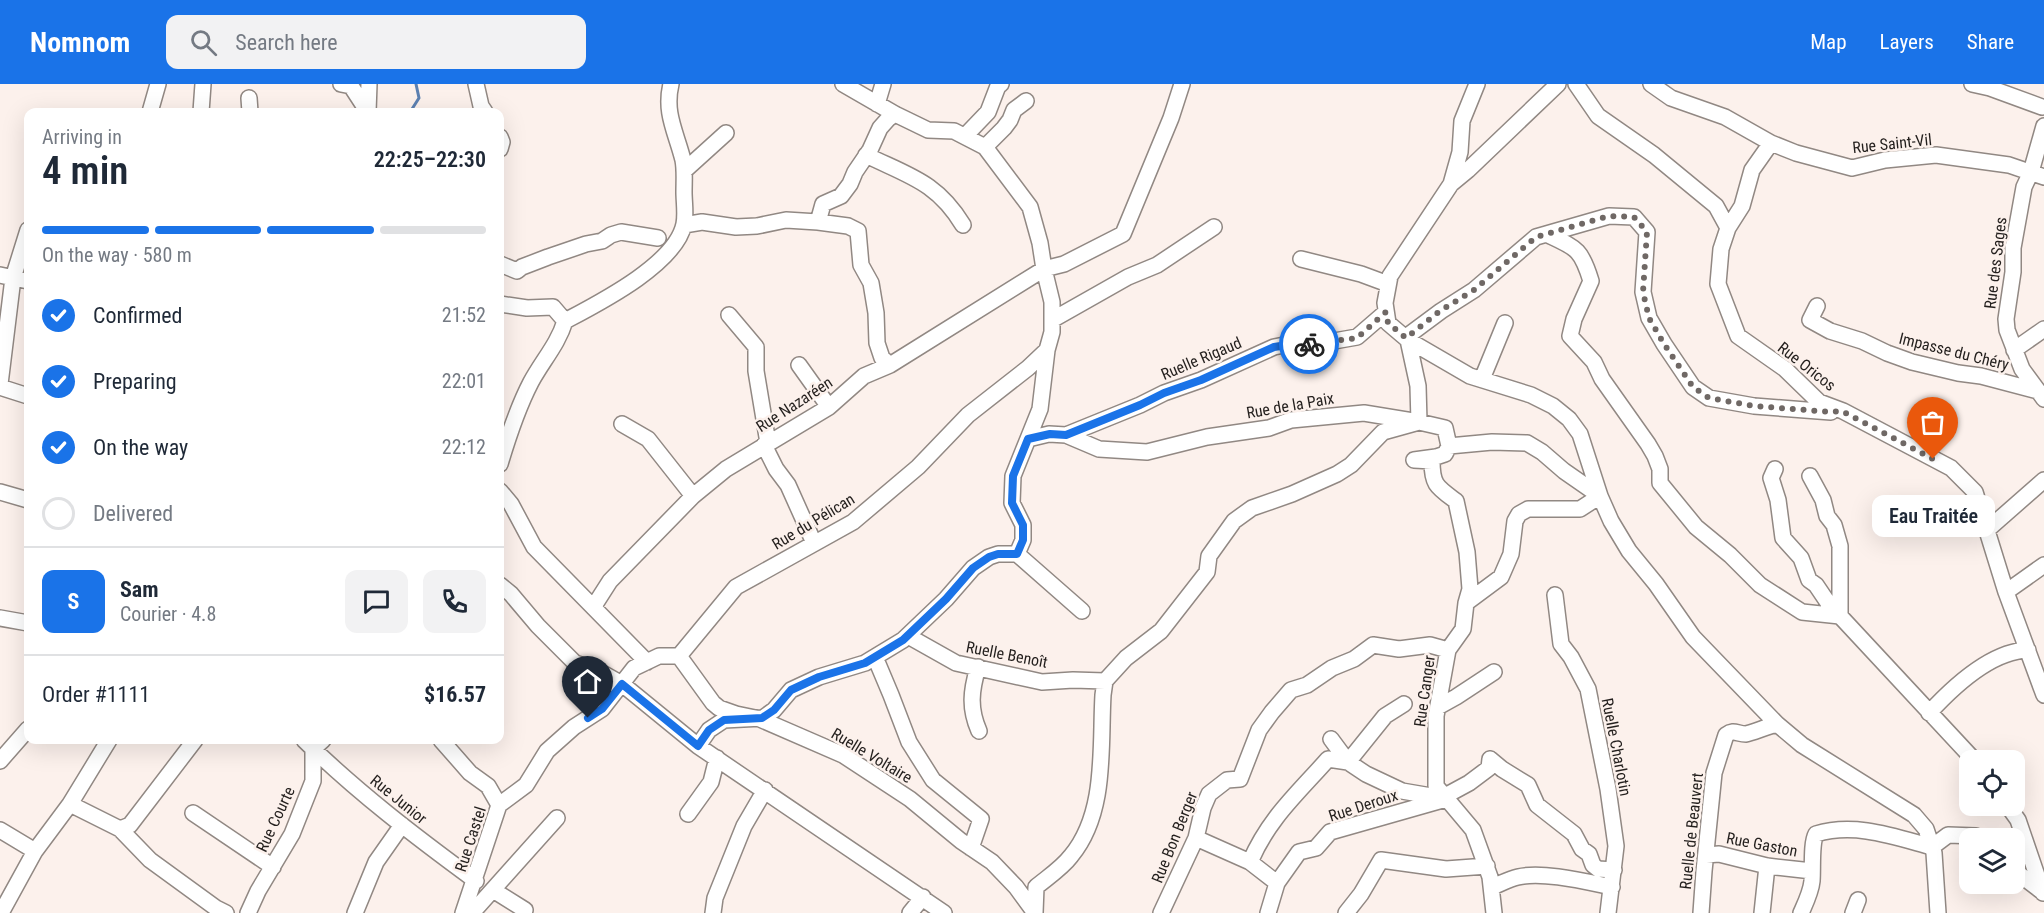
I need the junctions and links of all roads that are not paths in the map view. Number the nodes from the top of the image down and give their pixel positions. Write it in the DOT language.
graph roads {
  1 [pos="158,84"];
  2 [pos="203,84"];
  3 [pos="341,84"];
  4 [pos="369,84"];
  5 [pos="476,84"];
  6 [pos="671,84"];
  7 [pos="843,84"];
  8 [pos="883,84"];
  9 [pos="1001,84"];
  10 [pos="1182,84"];
  11 [pos="1477,84"];
  12 [pos="1558,84"];
  13 [pos="1576,84"];
  14 [pos="1651,84"];
  15 [pos="1972,84"];
  16 [pos="1026,101"];
  17 [pos="877,104"];
  18 [pos="151,108"];
  19 [pos="201,108"];
  20 [pos="365,108"];
  21 [pos="367,108"];
  22 [pos="482,108"];
  23 [pos="2043,109"];
  24 [pos="895,114"];
  25 [pos="2044,126"];
  26 [pos="726,134"];
  27 [pos="965,136"];
  28 [pos="1772,143"];
  29 [pos="985,147"];
  30 [pos="866,155"];
  31 [pos="684,171"];
  32 [pos="2038,174"];
  33 [pos="1451,184"];
  34 [pos="818,222"];
  35 [pos="684,225"];
  36 [pos="963,225"];
  37 [pos="1214,227"];
  38 [pos="1728,228"];
  39 [pos="1546,234"];
  40 [pos="658,238"];
  41 [pos="24,244"];
  42 [pos="1300,259"];
  43 [pos="504,266"];
  44 [pos="1044,269"];
  45 [pos="14,278"];
  46 [pos="1389,284"];
  47 [pos="504,305"];
  48 [pos="1817,306"];
  49 [pos="1386,312"];
  50 [pos="729,315"];
  51 [pos="1052,320"];
  52 [pos="566,321"];
  53 [pos="1505,323"];
  54 [pos="2044,329"];
  55 [pos="1407,339"];
  56 [pos="1047,350"];
  57 [pos="2014,350"];
  58 [pos="890,364"];
  59 [pos="799,365"];
  60 [pos="1482,379"];
  61 [pos="0,385"];
  62 [pos="24,394"];
  63 [pos="2041,395"];
  64 [pos="829,407"];
  65 [pos="1842,411"];
  66 [pos="1419,422"];
  67 [pos="622,424"];
  68 [pos="1066,435"];
  69 [pos="1028,439"];
  70 [pos="766,444"];
  71 [pos="1449,446"];
  72 [pos="504,450"];
  73 [pos="1775,470"];
  74 [pos="1810,476"];
  75 [pos="2044,480"];
  76 [pos="0,492"];
  77 [pos="504,495"];
  78 [pos="693,496"];
  79 [pos="1600,496"];
  80 [pos="24,499"];
  81 [pos="1987,530"];
  82 [pos="814,543"];
  83 [pos="1017,554"];
  84 [pos="2044,565"];
  85 [pos="504,588"];
  86 [pos="2006,592"];
  87 [pos="1555,595"];
  88 [pos="1466,603"];
  89 [pos="594,606"];
  90 [pos="1082,610"];
  91 [pos="1838,616"];
  92 [pos="0,618"];
  93 [pos="24,622"];
  94 [pos="908,636"];
  95 [pos="1448,650"];
  96 [pos="2028,650"];
  97 [pos="679,656"];
  98 [pos="875,657"];
  99 [pos="647,662"];
  100 [pos="978,667"];
  101 [pos="1494,672"];
  102 [pos="1105,681"];
  103 [pos="622,684"];
  104 [pos="2044,695"];
  105 [pos="1404,704"];
  106 [pos="1438,707"];
  107 [pos="1929,713"];
  108 [pos="760,718"];
  109 [pos="1777,724"];
  110 [pos="979,731"];
  111 [pos="24,733"];
  112 [pos="1331,738"];
  113 [pos="107,744"];
  114 [pos="192,744"];
  115 [pos="313,744"];
  116 [pos="314,744"];
  117 [pos="445,744"];
  118 [pos="698,746"];
  119 [pos="1965,750"];
  120 [pos="1,756"];
  121 [pos="717,758"];
  122 [pos="1348,762"];
  123 [pos="765,790"];
  124 [pos="1446,799"];
  125 [pos="70,804"];
  126 [pos="500,805"];
  127 [pos="193,813"];
  128 [pos="688,814"];
  129 [pos="2015,816"];
  130 [pos="556,818"];
  131 [pos="402,825"];
  132 [pos="120,829"];
  133 [pos="0,830"];
  134 [pos="1959,835"];
  135 [pos="1196,838"];
  136 [pos="1932,847"];
  137 [pos="971,848"];
  138 [pos="36,851"];
  139 [pos="1706,855"];
  140 [pos="1250,862"];
  141 [pos="1487,866"];
  142 [pos="1767,866"];
  143 [pos="273,867"];
  144 [pos="1614,870"];
  145 [pos="1812,872"];
  146 [pos="2025,878"];
  147 [pos="476,881"];
  148 [pos="1277,883"];
  149 [pos="1492,887"];
  150 [pos="1612,887"];
  151 [pos="493,890"];
  152 [pos="2044,893"];
  153 [pos="923,897"];
  154 [pos="525,910"];
  155 [pos="1166,912"];
  156 [pos="1,913"];
  157 [pos="226,913"];
  158 [pos="248,913"];
  159 [pos="355,913"];
  160 [pos="463,913"];
  161 [pos="472,913"];
  162 [pos="713,913"];
  163 [pos="910,913"];
  164 [pos="944,913"];
  165 [pos="1035,913"];
  166 [pos="1268,913"];
  167 [pos="1346,913"];
  168 [pos="1494,913"];
  169 [pos="1608,913"];
  170 [pos="1701,913"];
  171 [pos="1762,913"];
  172 [pos="1801,913"];
  173 [pos="1938,913"];
  1 -- 18 [label="street"];
  2 -- 19 [label="street"];
  3 -- 20 [label="street"];
  4 -- 21 [label="street"];
  5 -- 22 [label="street"];
  6 -- 31 [label="street"];
  7 -- 17 [label="street"];
  8 -- 17 [label="street"];
  9 -- 27 [label="street"];
  10 -- 44 [label="street, Rue Nazaréen"];
  11 -- 33 [label="street"];
  12 -- 33 [label="street"];
  13 -- 38 [label="street"];
  14 -- 28 [label="street, Rue Saint-Vil"];
  15 -- 23 [label="street"];
  16 -- 29 [label="street"];
  17 -- 24 [label="street"];
  24 -- 27 [label="street"];
  24 -- 30 [label="street"];
  25 -- 32 [label="street, Rue des Sages"];
  26 -- 31 [label="street"];
  27 -- 29 [label="street"];
  28 -- 32 [label="street, Rue Saint-Vil"];
  28 -- 38 [label="street, Rue Oricos"];
  29 -- 44 [label="street"];
  30 -- 34 [label="street"];
  30 -- 36 [label="street"];
  31 -- 35 [label="street"];
  32 -- 57 [label="street, Rue des Sages"];
  33 -- 46 [label="street"];
  34 -- 35 [label="street"];
  34 -- 58 [label="street"];
  35 -- 52 [label="street"];
  37 -- 51 [label="street"];
  38 -- 65 [label="street, Rue Oricos"];
  39 -- 55 [label="street"];
  39 -- 65 [label="street"];
  39 -- 91 [label="street"];
  40 -- 43 [label="street"];
  41 -- 45 [label="street"];
  42 -- 46 [label="street"];
  44 -- 51 [label="street"];
  44 -- 58 [label="street, Rue Nazaréen"];
  45 -- 61 [label="street"];
  46 -- 49 [label="street"];
  47 -- 52 [label="street"];
  48 -- 63 [label="street, Impasse du Chéry"];
  49 -- 55 [label="street"];
  49 -- 68 [label="street, Ruelle Rigaud"];
  50 -- 70 [label="street"];
  51 -- 56 [label="street"];
  52 -- 72 [label="street"];
  53 -- 60 [label="street"];
  54 -- 57 [label="street"];
  55 -- 60 [label="street"];
  55 -- 66 [label="street"];
  56 -- 69 [label="street"];
  56 -- 82 [label="street, Rue du Pélican"];
  57 -- 63 [label="street, Rue des Sages"];
  58 -- 64 [label="street, Rue Nazaréen"];
  59 -- 64 [label="street"];
  60 -- 79 [label="street"];
  61 -- 62 [label="street"];
  64 -- 70 [label="street, Rue Nazaréen"];
  65 -- 81 [label="street, Rue Oricos"];
  66 -- 68 [label="street, Rue de la Paix"];
  66 -- 71 [label="street, Rue de la Paix"];
  66 -- 102 [label="street"];
  67 -- 78 [label="street"];
  68 -- 69 [label="street, Ruelle Rigaud"];
  69 -- 83 [label="street"];
  70 -- 78 [label="street, Rue Nazaréen"];
  70 -- 82 [label="street"];
  71 -- 79 [label="street"];
  71 -- 88 [label="street, Rue Canger"];
  73 -- 91 [label="street"];
  74 -- 91 [label="street"];
  75 -- 81 [label="street"];
  76 -- 80 [label="street"];
  77 -- 89 [label="street"];
  78 -- 89 [label="street, Rue Nazaréen"];
  79 -- 88 [label="street"];
  79 -- 109 [label="street"];
  81 -- 86 [label="street, Rue Oricos"];
  82 -- 97 [label="street, Rue du Pélican"];
  83 -- 90 [label="street"];
  83 -- 94 [label="street"];
  84 -- 86 [label="street"];
  85 -- 103 [label="street"];
  86 -- 96 [label="street, Rue Oricos"];
  87 -- 144 [label="street, Ruelle Charlotin"];
  88 -- 95 [label="street, Rue Canger"];
  89 -- 99 [label="street"];
  91 -- 107 [label="street"];
  92 -- 93 [label="street"];
  94 -- 98 [label="street"];
  94 -- 100 [label="street, Ruelle Benoît"];
  95 -- 106 [label="street, Rue Canger"];
  95 -- 135 [label="street, Rue Bon Berger"];
  96 -- 104 [label="street, Rue Oricos"];
  96 -- 107 [label="street"];
  97 -- 99 [label="street"];
  97 -- 108 [label="street, Ruelle Voltaire"];
  98 -- 108 [label="street"];
  98 -- 137 [label="street"];
  99 -- 103 [label="street"];
  100 -- 102 [label="street, Ruelle Benoît"];
  100 -- 110 [label="street"];
  101 -- 106 [label="street"];
  102 -- 165 [label="street"];
  103 -- 118 [label="street"];
  103 -- 126 [label="street, Rue Castel"];
  105 -- 122 [label="street"];
  106 -- 124 [label="street, Rue Canger"];
  107 -- 119 [label="street"];
  108 -- 118 [label="street"];
  108 -- 137 [label="street, Ruelle Voltaire"];
  109 -- 136 [label="street"];
  109 -- 139 [label="street, Ruelle de Beauvert"];
  111 -- 120 [label="street"];
  112 -- 122 [label="street"];
  113 -- 125 [label="street"];
  114 -- 132 [label="street"];
  115 -- 143 [label="street, Rue Courte"];
  116 -- 131 [label="street, Rue Junior"];
  117 -- 126 [label="street"];
  118 -- 121 [label="street"];
  121 -- 123 [label="street"];
  121 -- 128 [label="street"];
  122 -- 124 [label="street"];
  122 -- 140 [label="street"];
  123 -- 153 [label="street"];
  123 -- 162 [label="street"];
  124 -- 141 [label="street, Rue Canger"];
  124 -- 144 [label="street, Rue Deroux"];
  124 -- 148 [label="street, Rue Deroux"];
  125 -- 132 [label="street"];
  125 -- 138 [label="street"];
  126 -- 147 [label="street, Rue Castel"];
  127 -- 143 [label="street"];
  129 -- 152 [label="street"];
  130 -- 151 [label="street"];
  131 -- 147 [label="street, Rue Junior"];
  131 -- 159 [label="street"];
  132 -- 157 [label="street"];
  133 -- 138 [label="street"];
  134 -- 136 [label="street"];
  135 -- 140 [label="street"];
  135 -- 155 [label="street, Rue Bon Berger"];
  136 -- 145 [label="street"];
  136 -- 173 [label="street"];
  137 -- 165 [label="street, Ruelle Voltaire"];
  138 -- 156 [label="street"];
  139 -- 142 [label="street, Rue Gaston"];
  139 -- 170 [label="street, Ruelle de Beauvert"];
  140 -- 148 [label="street"];
  141 -- 149 [label="street, Rue Canger"];
  141 -- 167 [label="street"];
  142 -- 145 [label="street, Rue Gaston"];
  142 -- 171 [label="street"];
  143 -- 158 [label="street, Rue Courte"];
  144 -- 150 [label="street, Ruelle Charlotin"];
  145 -- 172 [label="street"];
  146 -- 152 [label="street"];
  147 -- 160 [label="street, Rue Castel"];
  148 -- 166 [label="street, Rue Deroux"];
  149 -- 150 [label="street"];
  149 -- 168 [label="street, Rue Canger"];
  150 -- 169 [label="street, Ruelle Charlotin"];
  151 -- 154 [label="street"];
  151 -- 161 [label="street"];
  153 -- 163 [label="street"];
  153 -- 164 [label="street"];
}
